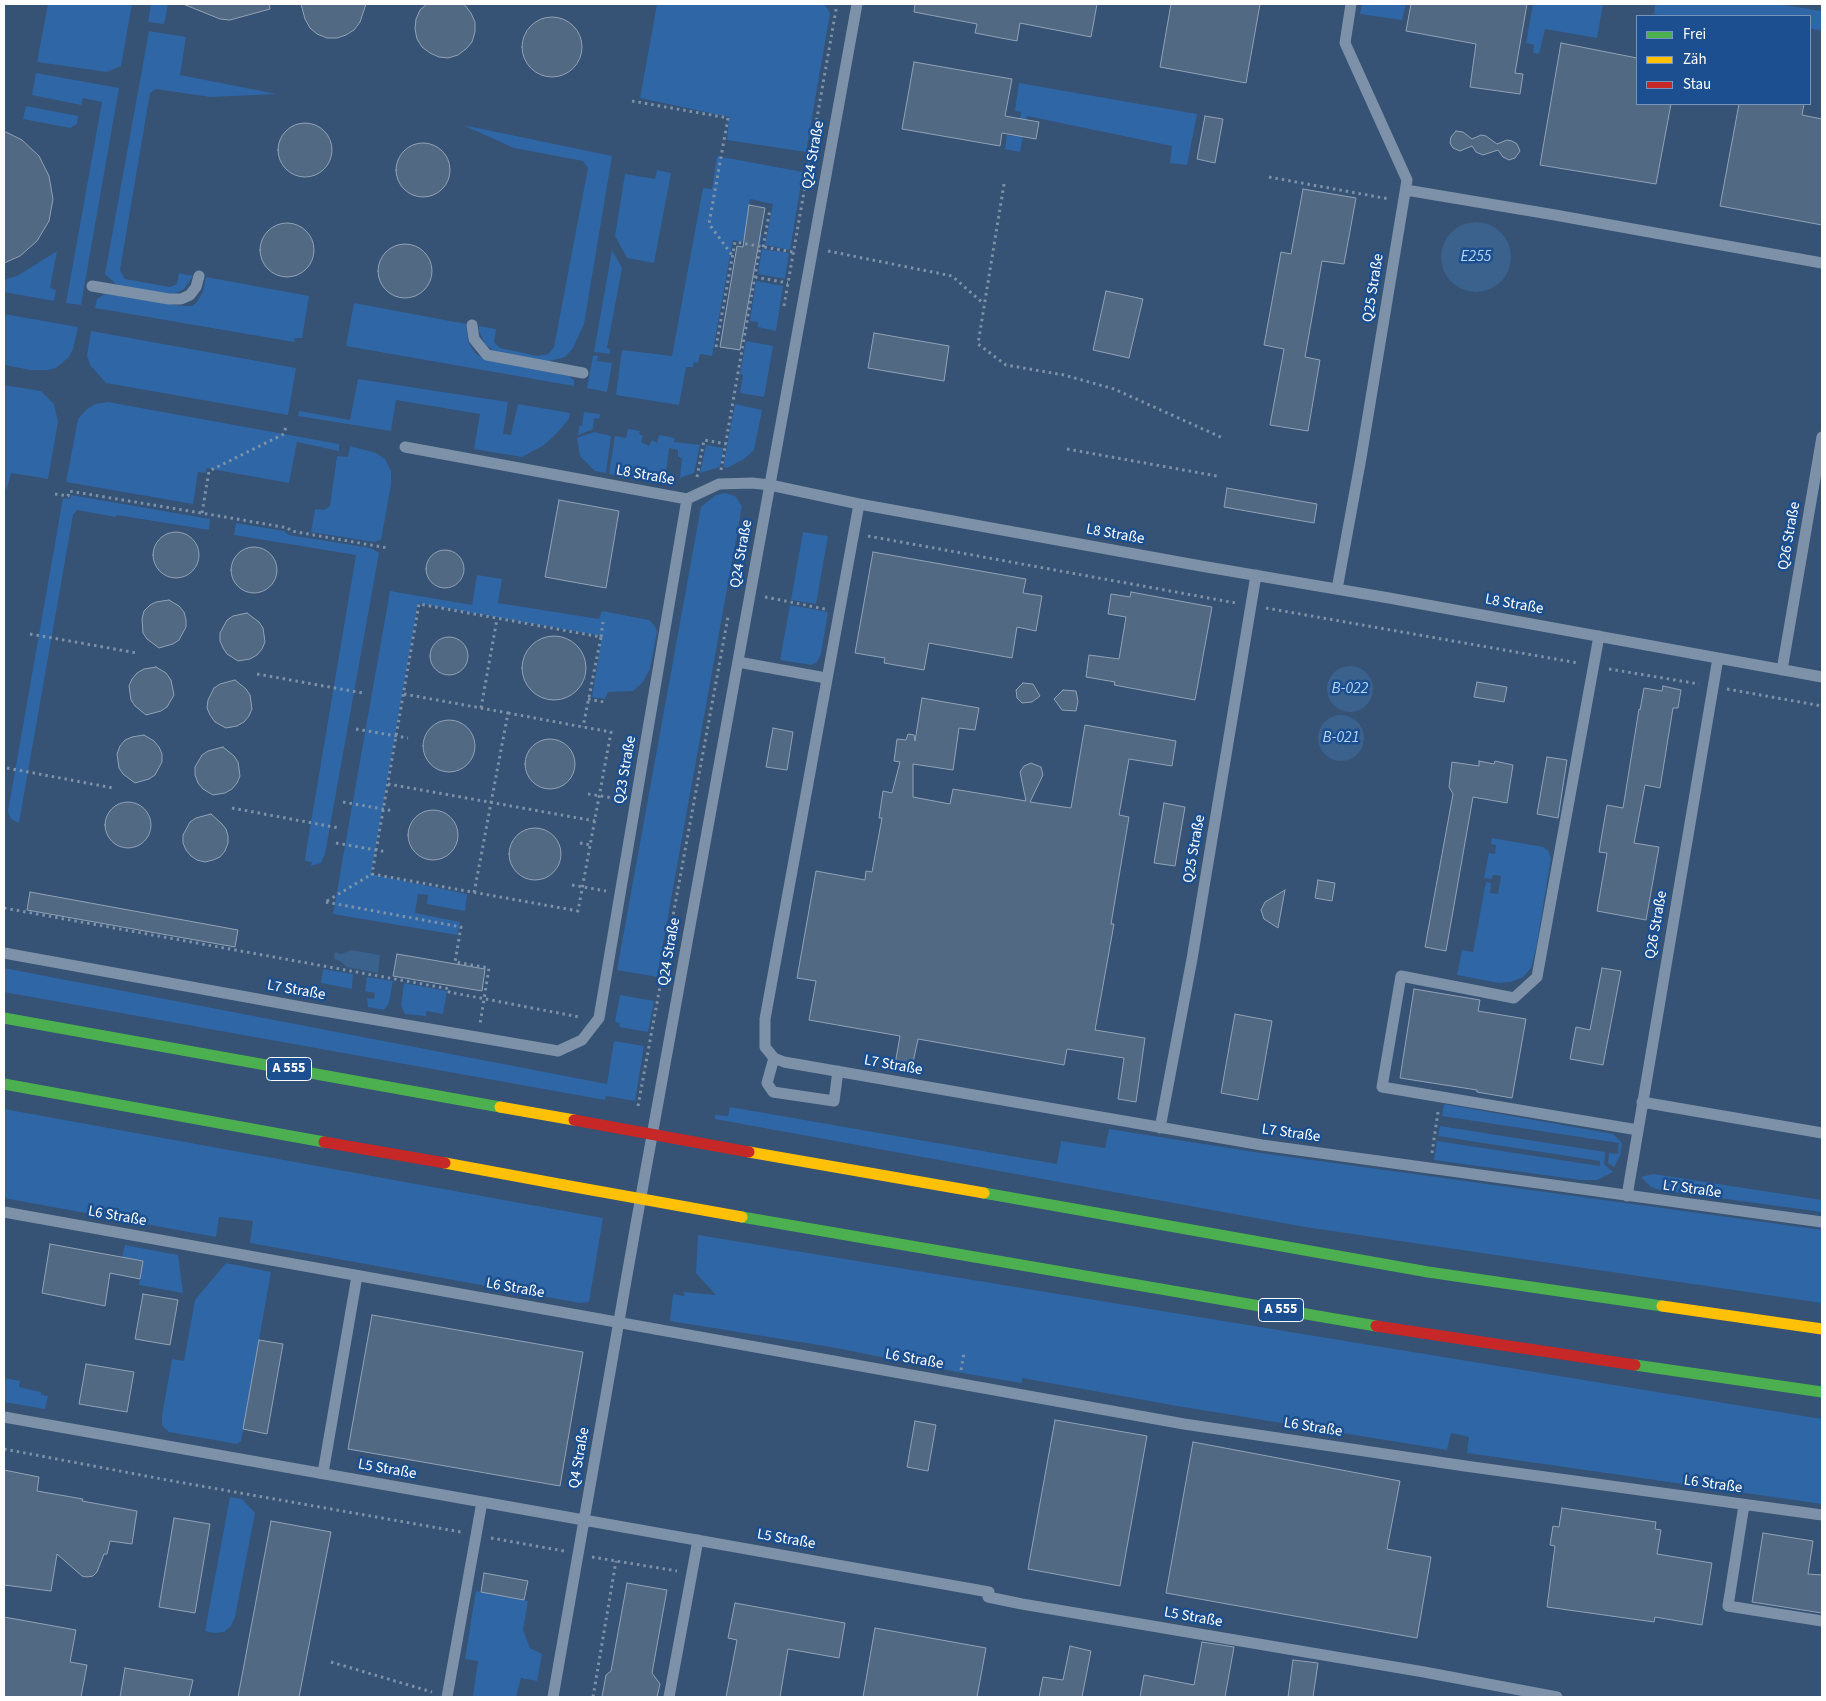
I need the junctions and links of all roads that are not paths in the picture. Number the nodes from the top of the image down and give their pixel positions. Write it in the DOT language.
graph roads {
  1 [pos="857,4"];
  2 [pos="1352,4"];
  3 [pos="1405,196"];
  4 [pos="1822,263"];
  5 [pos="199,276"];
  6 [pos="92,286"];
  7 [pos="472,325"];
  8 [pos="583,373"];
  9 [pos="1822,437"];
  10 [pos="405,447"];
  11 [pos="770,485"];
  12 [pos="690,498"];
  13 [pos="859,504"];
  14 [pos="1256,575"];
  15 [pos="1337,589"];
  16 [pos="1599,636"];
  17 [pos="1718,658"];
  18 [pos="738,662"];
  19 [pos="1782,670"];
  20 [pos="1822,677"];
  21 [pos="826,678"];
  22 [pos="4,953"];
  23 [pos="4,1018"];
  24 [pos="582,1040"];
  25 [pos="774,1058"];
  26 [pos="838,1071"];
  27 [pos="4,1084"];
  28 [pos="1642,1102"];
  29 [pos="1160,1128"];
  30 [pos="1638,1130"];
  31 [pos="1822,1133"];
  32 [pos="1626,1196"];
  33 [pos="4,1212"];
  34 [pos="1822,1222"];
  35 [pos="636,1224"];
  36 [pos="357,1276"];
  37 [pos="619,1322"];
  38 [pos="1822,1329"];
  39 [pos="1822,1392"];
  40 [pos="4,1417"];
  41 [pos="322,1473"];
  42 [pos="482,1502"];
  43 [pos="1744,1504"];
  44 [pos="1822,1515"];
  45 [pos="584,1520"];
  46 [pos="698,1540"];
  47 [pos="1822,1621"];
  48 [pos="447,1697"];
  49 [pos="553,1697"];
  50 [pos="669,1697"];
  51 [pos="1557,1697"];
  1 -- 11 [label="lane, Q24 Straße"];
  2 -- 3 [label="lane, Q25 Straße"];
  3 -- 4 [label="lane"];
  3 -- 15 [label="lane, Q25 Straße"];
  5 -- 6 [label="lane"];
  7 -- 8 [label="lane"];
  9 -- 19 [label="lane, Q26 Straße"];
  10 -- 12 [label="lane, L8 Straße"];
  11 -- 12 [label="lane, L8 Straße"];
  11 -- 13 [label="lane, L8 Straße"];
  11 -- 18 [label="lane, Q24 Straße"];
  12 -- 24 [label="lane, Q23 Straße"];
  13 -- 14 [label="lane, L8 Straße"];
  13 -- 21 [label="lane"];
  14 -- 15 [label="lane, L8 Straße"];
  14 -- 29 [label="lane, Q25 Straße"];
  15 -- 16 [label="lane, L8 Straße"];
  16 -- 17 [label="lane, L8 Straße"];
  16 -- 30 [label="lane"];
  17 -- 19 [label="lane, L8 Straße"];
  17 -- 28 [label="lane, Q26 Straße"];
  18 -- 21 [label="lane"];
  18 -- 35 [label="lane, Q24 Straße"];
  19 -- 20 [label="lane, L8 Straße"];
  21 -- 25 [label="lane"];
  22 -- 24 [label="lane, L7 Straße"];
  23 -- 38 [label="highway, A 555, bridge"];
  25 -- 26 [label="lane, L7 Straße"];
  25 -- 26 [label="lane"];
  26 -- 29 [label="lane, L7 Straße"];
  27 -- 39 [label="highway, A 555, bridge"];
  28 -- 30 [label="lane, Q26 Straße"];
  28 -- 31 [label="lane"];
  29 -- 32 [label="lane, L7 Straße"];
  30 -- 32 [label="lane, Q26 Straße"];
  32 -- 34 [label="lane, L7 Straße"];
  33 -- 36 [label="lane, L6 Straße"];
  35 -- 37 [label="lane, Q4 Straße"];
  36 -- 37 [label="lane, L6 Straße"];
  36 -- 41 [label="lane"];
  37 -- 43 [label="lane, L6 Straße"];
  37 -- 45 [label="lane, Q4 Straße"];
  40 -- 41 [label="lane, L5 Straße"];
  41 -- 42 [label="lane, L5 Straße"];
  42 -- 45 [label="lane, L5 Straße"];
  42 -- 48 [label="lane"];
  43 -- 44 [label="lane, L6 Straße"];
  43 -- 47 [label="lane"];
  45 -- 46 [label="lane, L5 Straße"];
  45 -- 49 [label="lane, Q4 Straße"];
  46 -- 50 [label="lane"];
  46 -- 51 [label="lane, L5 Straße"];
}
